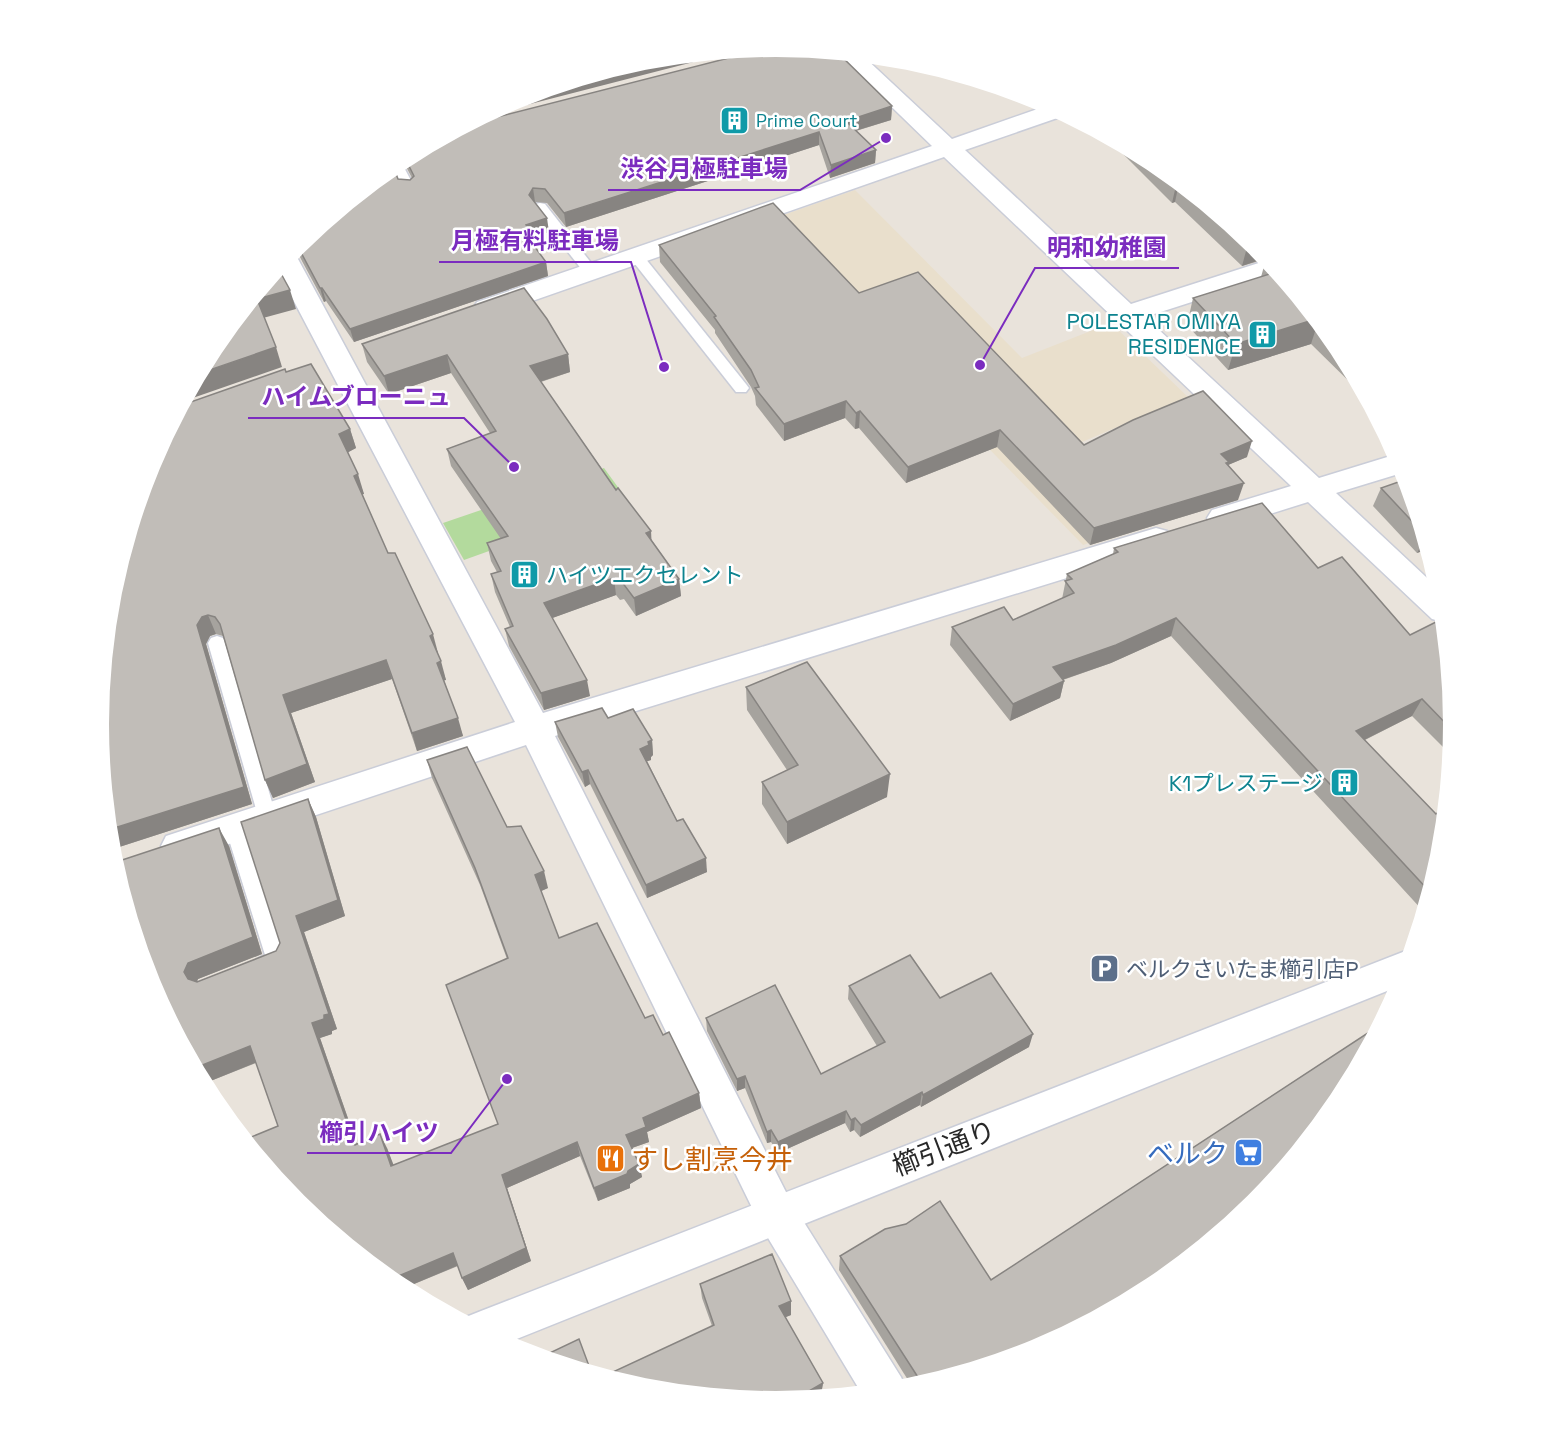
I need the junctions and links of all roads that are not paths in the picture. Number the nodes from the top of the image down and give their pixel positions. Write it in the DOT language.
graph roads {
  1 [pos="857,62"];
  2 [pos="1046,115"];
  3 [pos="951,149"];
  4 [pos="400,172"];
  5 [pos="408,188"];
  6 [pos="540,207"];
  7 [pos="636,256"];
  8 [pos="290,268"];
  9 [pos="1264,270"];
  10 [pos="591,272"];
  11 [pos="1127,314"];
  12 [pos="459,317"];
  13 [pos="741,388"];
  14 [pos="1392,466"];
  15 [pos="1314,490"];
  16 [pos="1432,600"];
  17 [pos="217,643"];
  18 [pos="535,729"];
  19 [pos="267,816"];
  20 [pos="234,827"];
  21 [pos="147,856"];
  22 [pos="1396,971"];
  23 [pos="246,972"];
  24 [pos="776,1214"];
  25 [pos="492,1328"];
  26 [pos="878,1383"];
  1 -- 3 [label="street"];
  2 -- 3 [label="street"];
  3 -- 7 [label="street"];
  3 -- 11 [label="street"];
  4 -- 5 [label="lane"];
  6 -- 10 [label="lane"];
  7 -- 10 [label="street"];
  7 -- 13 [label="lane"];
  8 -- 18 [label="street"];
  9 -- 11 [label="street"];
  10 -- 12 [label="street"];
  11 -- 15 [label="street"];
  14 -- 15 [label="street"];
  15 -- 16 [label="street"];
  15 -- 18 [label="street"];
  17 -- 19 [label="lane"];
  18 -- 19 [label="street"];
  18 -- 24 [label="street"];
  19 -- 20 [label="street"];
  20 -- 21 [label="street"];
  20 -- 23 [label="lane"];
  22 -- 24 [label="street, 櫛引通り"];
  24 -- 25 [label="street, 櫛引通り"];
  24 -- 26 [label="street"];
}
